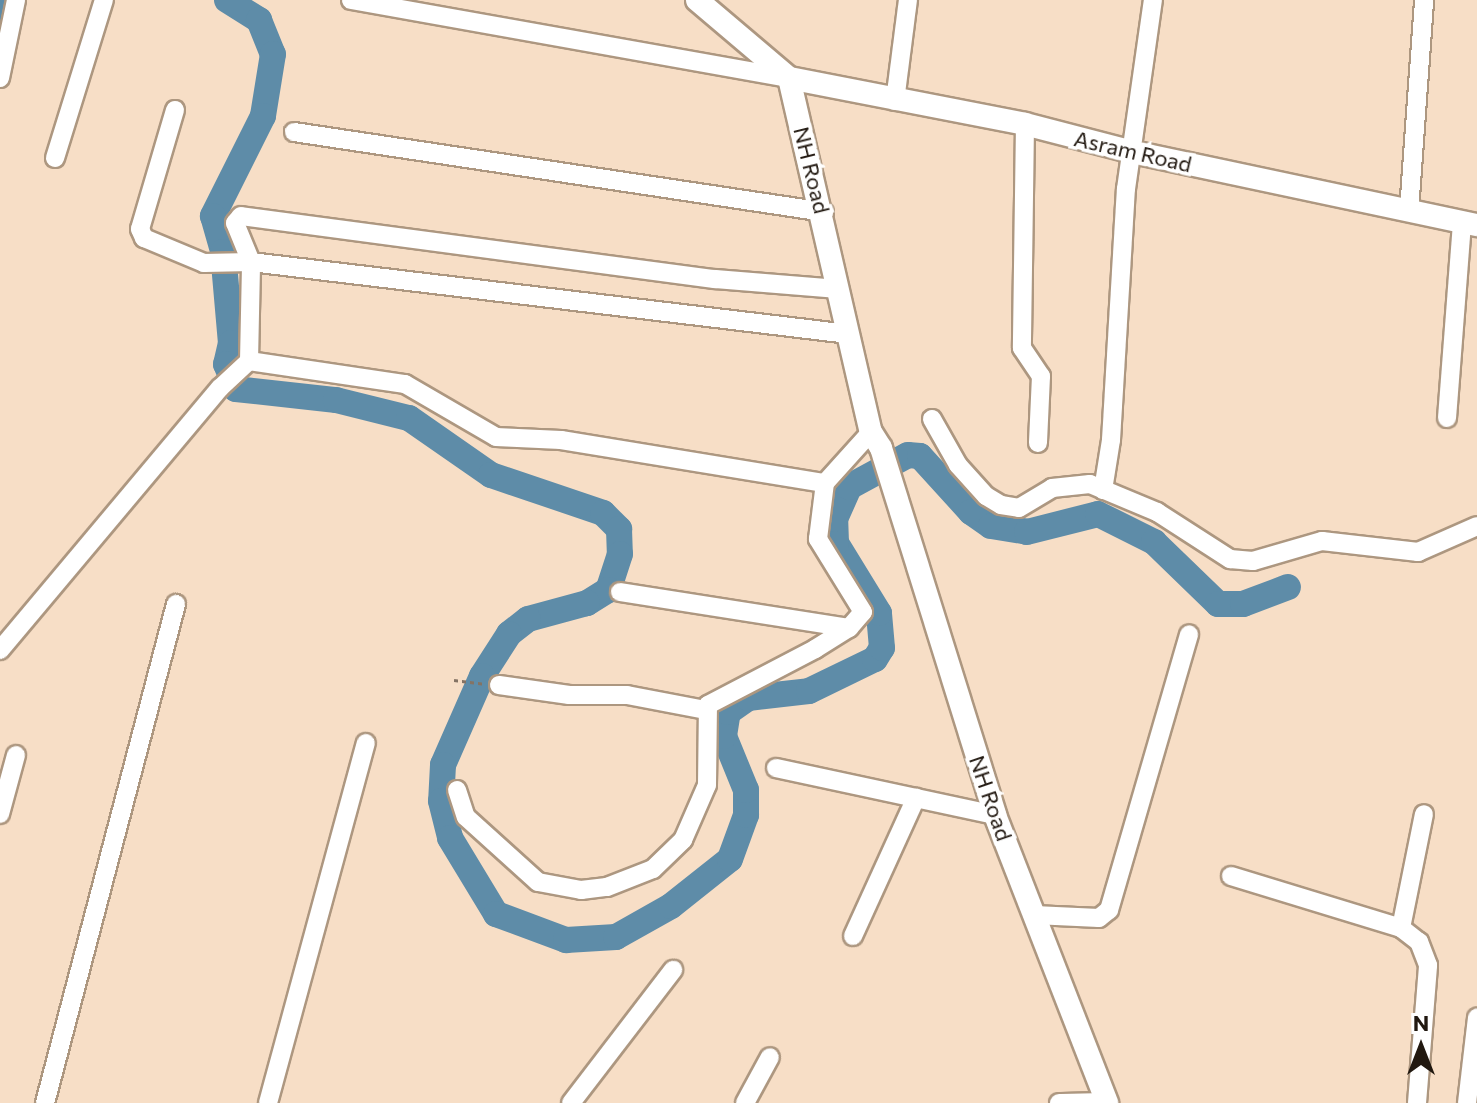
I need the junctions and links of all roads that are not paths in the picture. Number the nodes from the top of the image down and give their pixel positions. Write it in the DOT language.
graph roads {
  1 [pos="16,0"];
  2 [pos="104,0"];
  3 [pos="351,0"];
  4 [pos="697,0"];
  5 [pos="908,0"];
  6 [pos="1153,0"];
  7 [pos="1424,0"];
  8 [pos="0,78"];
  9 [pos="789,78"];
  10 [pos="895,101"];
  11 [pos="175,110"];
  12 [pos="1025,124"];
  13 [pos="294,132"];
  14 [pos="1133,152"];
  15 [pos="55,158"];
  16 [pos="1409,211"];
  17 [pos="824,212"];
  18 [pos="1469,224"];
  19 [pos="244,262"];
  20 [pos="839,289"];
  21 [pos="849,334"];
  22 [pos="246,363"];
  23 [pos="1447,418"];
  24 [pos="932,419"];
  25 [pos="876,440"];
  26 [pos="1038,443"];
  27 [pos="825,483"];
  28 [pos="1103,490"];
  29 [pos="1477,526"];
  30 [pos="620,592"];
  31 [pos="176,604"];
  32 [pos="849,628"];
  33 [pos="1189,634"];
  34 [pos="0,650"];
  35 [pos="499,685"];
  36 [pos="706,710"];
  37 [pos="366,743"];
  38 [pos="16,755"];
  39 [pos="776,768"];
  40 [pos="457,790"];
  41 [pos="916,798"];
  42 [pos="0,814"];
  43 [pos="1424,814"];
  44 [pos="995,815"];
  45 [pos="1231,876"];
  46 [pos="1034,915"];
  47 [pos="1401,928"];
  48 [pos="853,936"];
  49 [pos="673,970"];
  50 [pos="1477,1018"];
  51 [pos="770,1057"];
  52 [pos="45,1103"];
  53 [pos="268,1103"];
  54 [pos="571,1103"];
  55 [pos="745,1103"];
  56 [pos="1059,1103"];
  57 [pos="1107,1103"];
  58 [pos="1417,1103"];
  59 [pos="1467,1103"];
  1 -- 8 [label="street"];
  2 -- 15 [label="street"];
  3 -- 9 [label="street"];
  4 -- 9 [label="main road"];
  5 -- 10 [label="street"];
  6 -- 14 [label="street"];
  7 -- 16 [label="street"];
  9 -- 10 [label="main road, Asram Road"];
  9 -- 17 [label="main road, NH Road"];
  10 -- 12 [label="main road, Asram Road"];
  11 -- 19 [label="street"];
  12 -- 14 [label="main road, Asram Road"];
  12 -- 26 [label="street"];
  13 -- 17 [label="street"];
  14 -- 16 [label="main road, Asram Road"];
  14 -- 28 [label="street"];
  16 -- 18 [label="main road, Asram Road"];
  17 -- 20 [label="main road, NH Road"];
  18 -- 23 [label="street"];
  19 -- 20 [label="street"];
  19 -- 21 [label="street"];
  19 -- 22 [label="street"];
  20 -- 21 [label="main road, NH Road"];
  21 -- 25 [label="main road, NH Road"];
  22 -- 27 [label="street"];
  22 -- 34 [label="street"];
  24 -- 28 [label="street"];
  25 -- 27 [label="street"];
  25 -- 44 [label="main road, NH Road"];
  27 -- 32 [label="street"];
  28 -- 29 [label="street"];
  30 -- 32 [label="street"];
  31 -- 52 [label="street"];
  32 -- 36 [label="street"];
  33 -- 46 [label="street"];
  35 -- 36 [label="street"];
  36 -- 40 [label="street"];
  37 -- 53 [label="street"];
  38 -- 42 [label="street"];
  39 -- 41 [label="street"];
  41 -- 44 [label="street"];
  41 -- 48 [label="street"];
  43 -- 47 [label="street"];
  44 -- 46 [label="main road, NH Road"];
  45 -- 47 [label="street"];
  46 -- 57 [label="main road, NH Road"];
  47 -- 58 [label="street"];
  49 -- 54 [label="street"];
  50 -- 59 [label="street"];
  51 -- 55 [label="street"];
  56 -- 57 [label="street"];
}
